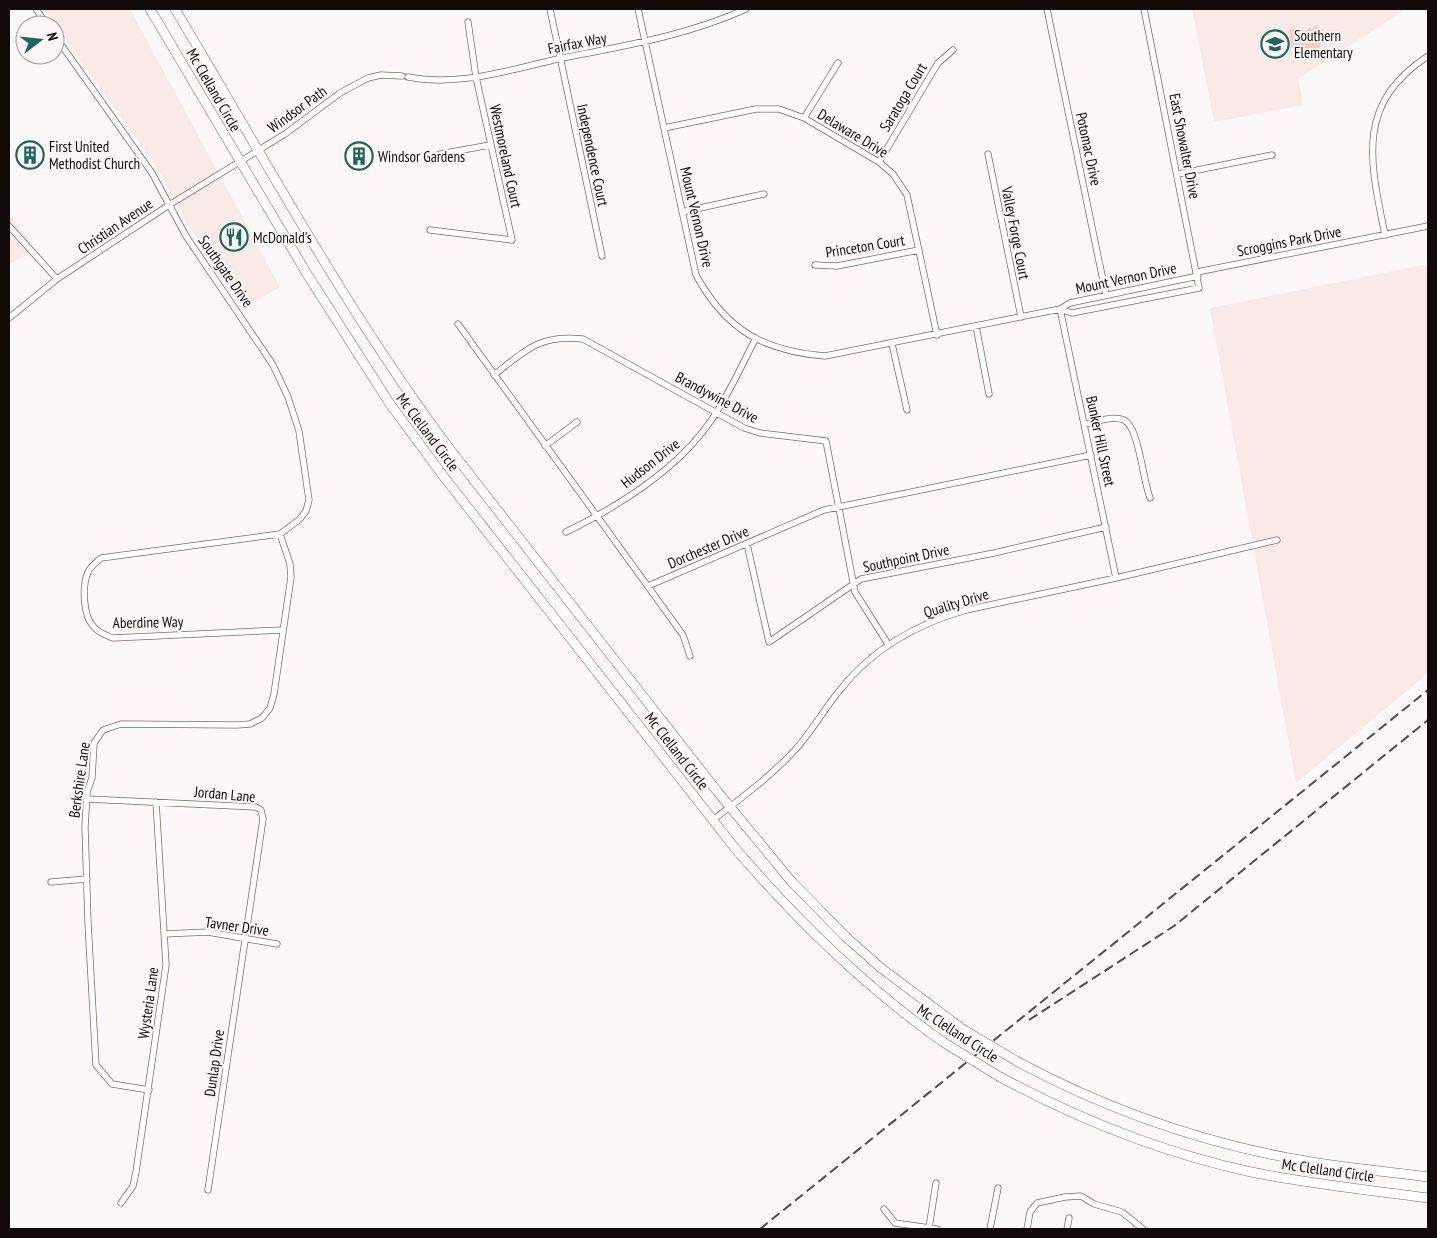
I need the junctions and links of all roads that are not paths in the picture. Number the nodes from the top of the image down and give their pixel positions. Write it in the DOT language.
graph roads {
  1 [pos="150,9"];
  2 [pos="175,9"];
  3 [pos="550,9"];
  4 [pos="638,9"];
  5 [pos="746,9"];
  6 [pos="1047,9"];
  7 [pos="1144,9"];
  8 [pos="468,22"];
  9 [pos="646,42"];
  10 [pos="65,50"];
  11 [pos="953,50"];
  12 [pos="1428,56"];
  13 [pos="560,59"];
  14 [pos="838,64"];
  15 [pos="476,77"];
  16 [pos="368,78"];
  17 [pos="804,118"];
  18 [pos="664,128"];
  19 [pos="490,145"];
  20 [pos="259,151"];
  21 [pos="440,154"];
  22 [pos="988,154"];
  23 [pos="1272,155"];
  24 [pos="240,162"];
  25 [pos="879,162"];
  26 [pos="1178,174"];
  27 [pos="764,194"];
  28 [pos="169,205"];
  29 [pos="682,212"];
  30 [pos="9,226"];
  31 [pos="1428,226"];
  32 [pos="430,230"];
  33 [pos="1385,234"];
  34 [pos="919,250"];
  35 [pos="602,256"];
  36 [pos="815,265"];
  37 [pos="1198,274"];
  38 [pos="57,279"];
  39 [pos="1199,288"];
  40 [pos="1106,295"];
  41 [pos="1060,309"];
  42 [pos="1021,317"];
  43 [pos="9,318"];
  44 [pos="458,324"];
  45 [pos="976,326"];
  46 [pos="937,335"];
  47 [pos="756,338"];
  48 [pos="892,344"];
  49 [pos="494,375"];
  50 [pos="990,394"];
  51 [pos="907,410"];
  52 [pos="716,412"];
  53 [pos="577,422"];
  54 [pos="1085,424"];
  55 [pos="545,446"];
  56 [pos="1091,455"];
  57 [pos="1150,498"];
  58 [pos="838,508"];
  59 [pos="596,517"];
  60 [pos="1106,527"];
  61 [pos="566,532"];
  62 [pos="280,534"];
  63 [pos="1277,540"];
  64 [pos="747,544"];
  65 [pos="1116,578"];
  66 [pos="853,584"];
  67 [pos="648,586"];
  68 [pos="283,630"];
  69 [pos="888,644"];
  70 [pos="690,656"];
  71 [pos="87,799"];
  72 [pos="156,802"];
  73 [pos="730,807"];
  74 [pos="713,820"];
  75 [pos="87,879"];
  76 [pos="51,882"];
  77 [pos="164,934"];
  78 [pos="246,939"];
  79 [pos="277,944"];
  80 [pos="149,1090"];
  81 [pos="1428,1177"];
  82 [pos="936,1183"];
  83 [pos="998,1188"];
  84 [pos="208,1190"];
  85 [pos="1428,1198"];
  86 [pos="121,1202"];
  87 [pos="884,1210"];
  88 [pos="1069,1218"];
  89 [pos="894,1226"];
  90 [pos="929,1228"];
  91 [pos="937,1229"];
  92 [pos="990,1229"];
  93 [pos="1027,1229"];
  94 [pos="1067,1229"];
  95 [pos="1143,1229"];
  1 -- 24 [label="highway, Mc Clelland Circle"];
  2 -- 20 [label="highway, Mc Clelland Circle"];
  3 -- 13 [label="street, Independence Court"];
  4 -- 9 [label="street, Mount Vernon Drive"];
  5 -- 9 [label="street, Fairfax Way"];
  6 -- 40 [label="street, Potomac Drive"];
  7 -- 26 [label="street, East Showalter Drive"];
  8 -- 15 [label="street, Westmoreland Court"];
  9 -- 13 [label="street, Fairfax Way"];
  9 -- 18 [label="street, Mount Vernon Drive"];
  10 -- 28 [label="street, Southgate Drive"];
  11 -- 25 [label="street, Saratoga Court"];
  12 -- 33 [label="street"];
  13 -- 15 [label="street, Fairfax Way"];
  13 -- 35 [label="street, Independence Court"];
  14 -- 17 [label="street"];
  15 -- 16 [label="street, Fairfax Way"];
  15 -- 19 [label="street, Westmoreland Court"];
  16 -- 20 [label="street, Windsor Path"];
  17 -- 18 [label="street, Delaware Drive"];
  17 -- 25 [label="street, Delaware Drive"];
  18 -- 29 [label="street, Mount Vernon Drive"];
  19 -- 21 [label="street"];
  19 -- 32 [label="street, Westmoreland Court"];
  20 -- 24 [label="street, Windsor Path"];
  20 -- 73 [label="highway, Mc Clelland Circle"];
  22 -- 42 [label="street, Valley Forge Court"];
  23 -- 26 [label="street"];
  24 -- 28 [label="street, Christian Avenue"];
  24 -- 74 [label="highway, Mc Clelland Circle"];
  25 -- 34 [label="street, Delaware Drive"];
  26 -- 37 [label="street, East Showalter Drive"];
  27 -- 29 [label="street"];
  28 -- 38 [label="street, Christian Avenue"];
  28 -- 62 [label="street, Southgate Drive"];
  29 -- 47 [label="street, Mount Vernon Drive"];
  30 -- 38 [label="street"];
  31 -- 33 [label="street, Scroggins Park Drive"];
  33 -- 37 [label="street, Scroggins Park Drive"];
  34 -- 36 [label="street, Princeton Court"];
  34 -- 46 [label="street, Delaware Drive"];
  37 -- 39 [label="street, East Showalter Drive"];
  37 -- 40 [label="street, Mount Vernon Drive"];
  38 -- 43 [label="street, Christian Avenue"];
  39 -- 41 [label="street, Mount Vernon Drive"];
  40 -- 41 [label="street, Mount Vernon Drive"];
  41 -- 42 [label="street, Mount Vernon Drive"];
  41 -- 54 [label="street, Bunker Hill Street"];
  42 -- 45 [label="street, Mount Vernon Drive"];
  44 -- 49 [label="street"];
  45 -- 46 [label="street, Mount Vernon Drive"];
  45 -- 50 [label="street"];
  46 -- 48 [label="street, Mount Vernon Drive"];
  47 -- 48 [label="street, Mount Vernon Drive"];
  47 -- 52 [label="street, Hudson Drive"];
  48 -- 51 [label="street"];
  49 -- 52 [label="street, Brandywine Drive"];
  49 -- 55 [label="street"];
  52 -- 58 [label="street, Brandywine Drive"];
  52 -- 59 [label="street, Hudson Drive"];
  53 -- 55 [label="street"];
  54 -- 56 [label="street, Bunker Hill Street"];
  54 -- 57 [label="street"];
  55 -- 59 [label="street"];
  56 -- 58 [label="street, Dorchester Drive"];
  56 -- 60 [label="street, Bunker Hill Street"];
  58 -- 64 [label="street, Dorchester Drive"];
  58 -- 66 [label="street, Brandywine Drive"];
  59 -- 61 [label="street, Hudson Drive"];
  59 -- 67 [label="street"];
  60 -- 65 [label="street, Bunker Hill Street"];
  60 -- 66 [label="street, Southpoint Drive"];
  62 -- 68 [label="street, Berkshire Lane"];
  62 -- 68 [label="street, Aberdine Way"];
  63 -- 65 [label="street, Quality Drive"];
  64 -- 66 [label="street, Southpoint Drive"];
  64 -- 67 [label="street, Dorchester Drive"];
  65 -- 69 [label="street, Quality Drive"];
  66 -- 69 [label="street, Brandywine Drive"];
  67 -- 70 [label="street"];
  68 -- 71 [label="street, Berkshire Lane"];
  69 -- 73 [label="street, Quality Drive"];
  71 -- 72 [label="street, Jordan Lane"];
  71 -- 75 [label="street, Berkshire Lane"];
  72 -- 77 [label="street, Wysteria Lane"];
  72 -- 78 [label="street, Jordan Lane"];
  73 -- 74 [label="street, Quality Drive"];
  73 -- 81 [label="highway, Mc Clelland Circle, bridge"];
  74 -- 85 [label="highway, Mc Clelland Circle, bridge"];
  75 -- 76 [label="street"];
  75 -- 80 [label="street, Berkshire Lane"];
  77 -- 78 [label="street, Tavner Drive"];
  77 -- 80 [label="street, Wysteria Lane"];
  78 -- 79 [label="street, Tavner Drive"];
  78 -- 84 [label="street, Dunlap Drive"];
  80 -- 86 [label="street, Wysteria Lane"];
  82 -- 90 [label="street"];
  83 -- 92 [label="street"];
  87 -- 89 [label="street"];
  88 -- 94 [label="street"];
  89 -- 90 [label="street"];
  90 -- 91 [label="street"];
  93 -- 95 [label="street"];
}
